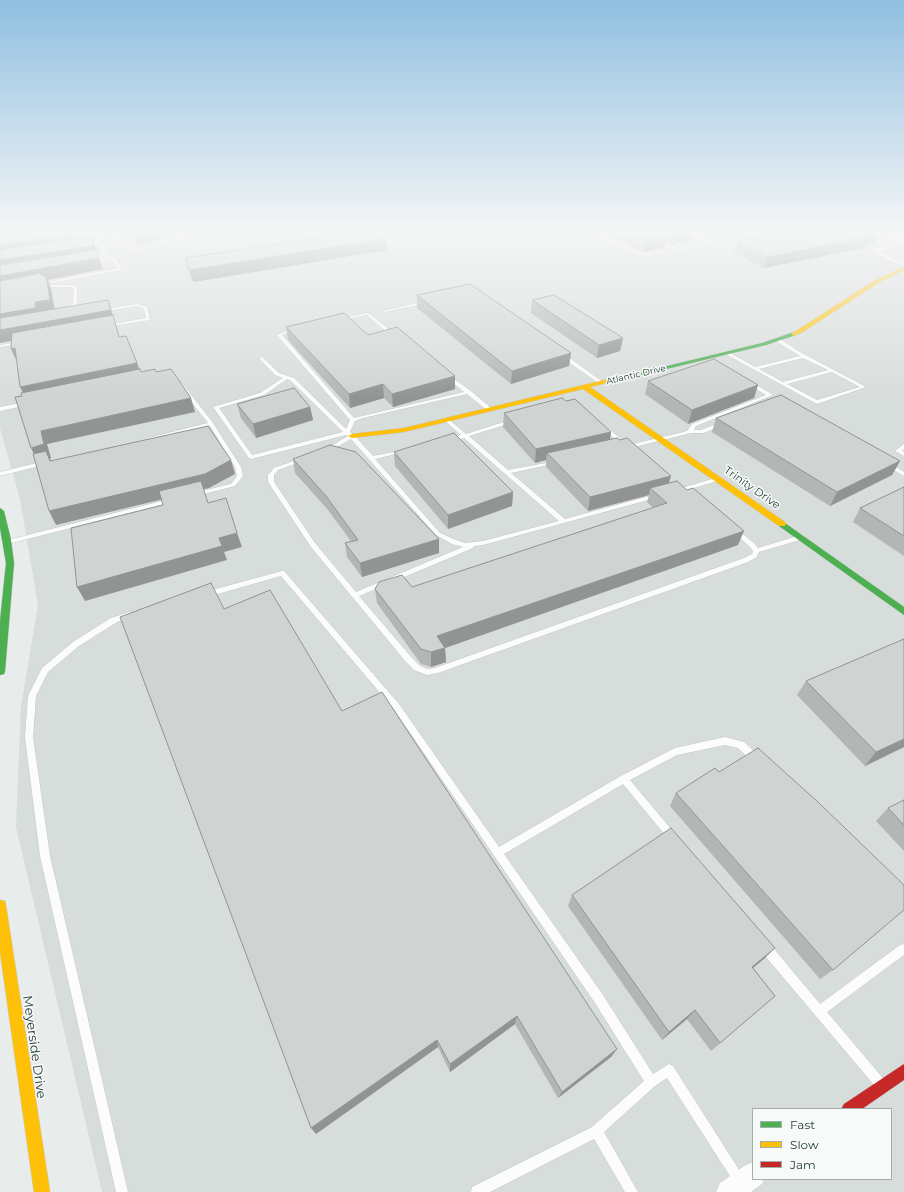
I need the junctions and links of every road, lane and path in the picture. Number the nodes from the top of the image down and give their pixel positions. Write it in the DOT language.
graph roads {
  1 [pos="73,287"];
  2 [pos="869,287"];
  3 [pos="432,301"];
  4 [pos="385,311"];
  5 [pos="99,312"];
  6 [pos="68,318"];
  7 [pos="332,321"];
  8 [pos="101,328"];
  9 [pos="297,329"];
  10 [pos="396,336"];
  11 [pos="778,340"];
  12 [pos="23,342"];
  13 [pos="0,346"];
  14 [pos="556,351"];
  15 [pos="726,353"];
  16 [pos="804,356"];
  17 [pos="262,358"];
  18 [pos="754,368"];
  19 [pos="832,371"];
  20 [pos="445,373"];
  21 [pos="287,377"];
  22 [pos="176,379"];
  23 [pos="744,380"];
  24 [pos="602,383"];
  25 [pos="784,383"];
  26 [pos="585,387"];
  27 [pos="469,392"];
  28 [pos="31,403"];
  29 [pos="0,409"];
  30 [pos="490,410"];
  31 [pos="353,420"];
  32 [pos="447,420"];
  33 [pos="517,420"];
  34 [pos="730,421"];
  35 [pos="211,424"];
  36 [pos="599,424"];
  37 [pos="690,432"];
  38 [pos="349,434"];
  39 [pos="466,436"];
  40 [pos="143,440"];
  41 [pos="661,440"];
  42 [pos="444,442"];
  43 [pos="904,446"];
  44 [pos="628,447"];
  45 [pos="620,448"];
  46 [pos="408,450"];
  47 [pos="634,451"];
  48 [pos="318,453"];
  49 [pos="904,454"];
  50 [pos="372,458"];
  51 [pos="304,459"];
  52 [pos="560,461"];
  53 [pos="53,462"];
  54 [pos="883,462"];
  55 [pos="507,472"];
  56 [pos="0,474"];
  57 [pos="904,474"];
  58 [pos="719,479"];
  59 [pos="674,488"];
  60 [pos="681,490"];
  61 [pos="666,494"];
  62 [pos="687,494"];
  63 [pos="188,497"];
  64 [pos="180,498"];
  65 [pos="0,511"];
  66 [pos="563,521"];
  67 [pos="729,526"];
  68 [pos="801,537"];
  69 [pos="8,542"];
  70 [pos="475,544"];
  71 [pos="756,551"];
  72 [pos="355,594"];
  73 [pos="198,596"];
  74 [pos="904,612"];
  75 [pos="137,613"];
  76 [pos="0,671"];
  77 [pos="764,767"];
  78 [pos="624,780"];
  79 [pos="680,847"];
  80 [pos="497,853"];
  81 [pos="0,906"];
  82 [pos="758,938"];
  83 [pos="904,949"];
  84 [pos="819,1012"];
  85 [pos="904,1071"];
  86 [pos="651,1082"];
  87 [pos="882,1086"];
  88 [pos="850,1108"];
  89 [pos="596,1131"];
  90 [pos="741,1184"];
  91 [pos="42,1192"];
  92 [pos="122,1192"];
  93 [pos="477,1192"];
  94 [pos="632,1192"];
  1 -- 6 [label="lane"];
  2 -- 11 [label="street, Atlantic Drive"];
  3 -- 4 [label="lane"];
  5 -- 8 [label="lane"];
  7 -- 10 [label="lane"];
  9 -- 31 [label="lane"];
  11 -- 15 [label="street, Atlantic Drive"];
  11 -- 16 [label="lane"];
  12 -- 13 [label="lane"];
  14 -- 24 [label="lane"];
  15 -- 18 [label="lane"];
  15 -- 24 [label="street, Atlantic Drive"];
  16 -- 18 [label="lane"];
  16 -- 19 [label="lane"];
  17 -- 21 [label="lane"];
  18 -- 25 [label="lane"];
  19 -- 25 [label="lane"];
  19 -- 25 [label="lane"];
  20 -- 27 [label="lane"];
  21 -- 38 [label="lane"];
  21 -- 38 [label="lane"];
  22 -- 35 [label="lane"];
  23 -- 37 [label="lane"];
  24 -- 26 [label="street, Atlantic Drive"];
  26 -- 30 [label="street, Atlantic Drive"];
  26 -- 41 [label="street, Trinity Drive"];
  27 -- 30 [label="lane"];
  27 -- 31 [label="lane"];
  28 -- 29 [label="lane"];
  30 -- 32 [label="street, Atlantic Drive"];
  31 -- 38 [label="lane"];
  32 -- 38 [label="street, Atlantic Drive"];
  32 -- 39 [label="lane"];
  33 -- 39 [label="lane"];
  34 -- 37 [label="lane"];
  35 -- 40 [label="lane"];
  35 -- 63 [label="lane"];
  36 -- 44 [label="lane"];
  37 -- 41 [label="lane"];
  38 -- 48 [label="lane"];
  38 -- 50 [label="lane"];
  39 -- 42 [label="lane"];
  39 -- 55 [label="lane"];
  41 -- 44 [label="lane"];
  41 -- 58 [label="street, Trinity Drive"];
  43 -- 49 [label="lane"];
  44 -- 45 [label="lane"];
  44 -- 47 [label="lane"];
  46 -- 50 [label="lane"];
  50 -- 70 [label="lane"];
  51 -- 72 [label="lane"];
  52 -- 55 [label="lane"];
  53 -- 56 [label="lane"];
  54 -- 57 [label="lane"];
  55 -- 66 [label="lane"];
  58 -- 60 [label="lane"];
  58 -- 68 [label="street, Trinity Drive"];
  59 -- 60 [label="lane"];
  60 -- 62 [label="lane"];
  61 -- 66 [label="lane"];
  64 -- 69 [label="lane"];
  65 -- 69 [label="street"];
  66 -- 70 [label="lane"];
  67 -- 71 [label="lane"];
  68 -- 71 [label="lane"];
  68 -- 74 [label="street, Trinity Drive"];
  69 -- 76 [label="street"];
  70 -- 72 [label="lane"];
  71 -- 72 [label="lane"];
  73 -- 80 [label="lane"];
  75 -- 92 [label="lane"];
  77 -- 78 [label="lane"];
  78 -- 79 [label="lane"];
  78 -- 80 [label="lane"];
  80 -- 86 [label="lane"];
  81 -- 91 [label="street, Meyerside Drive"];
  82 -- 84 [label="lane"];
  83 -- 84 [label="lane"];
  84 -- 87 [label="lane"];
  85 -- 87 [label="street"];
  86 -- 89 [label="lane"];
  86 -- 90 [label="lane"];
  87 -- 88 [label="street"];
  89 -- 93 [label="lane"];
  89 -- 94 [label="lane"];
}
